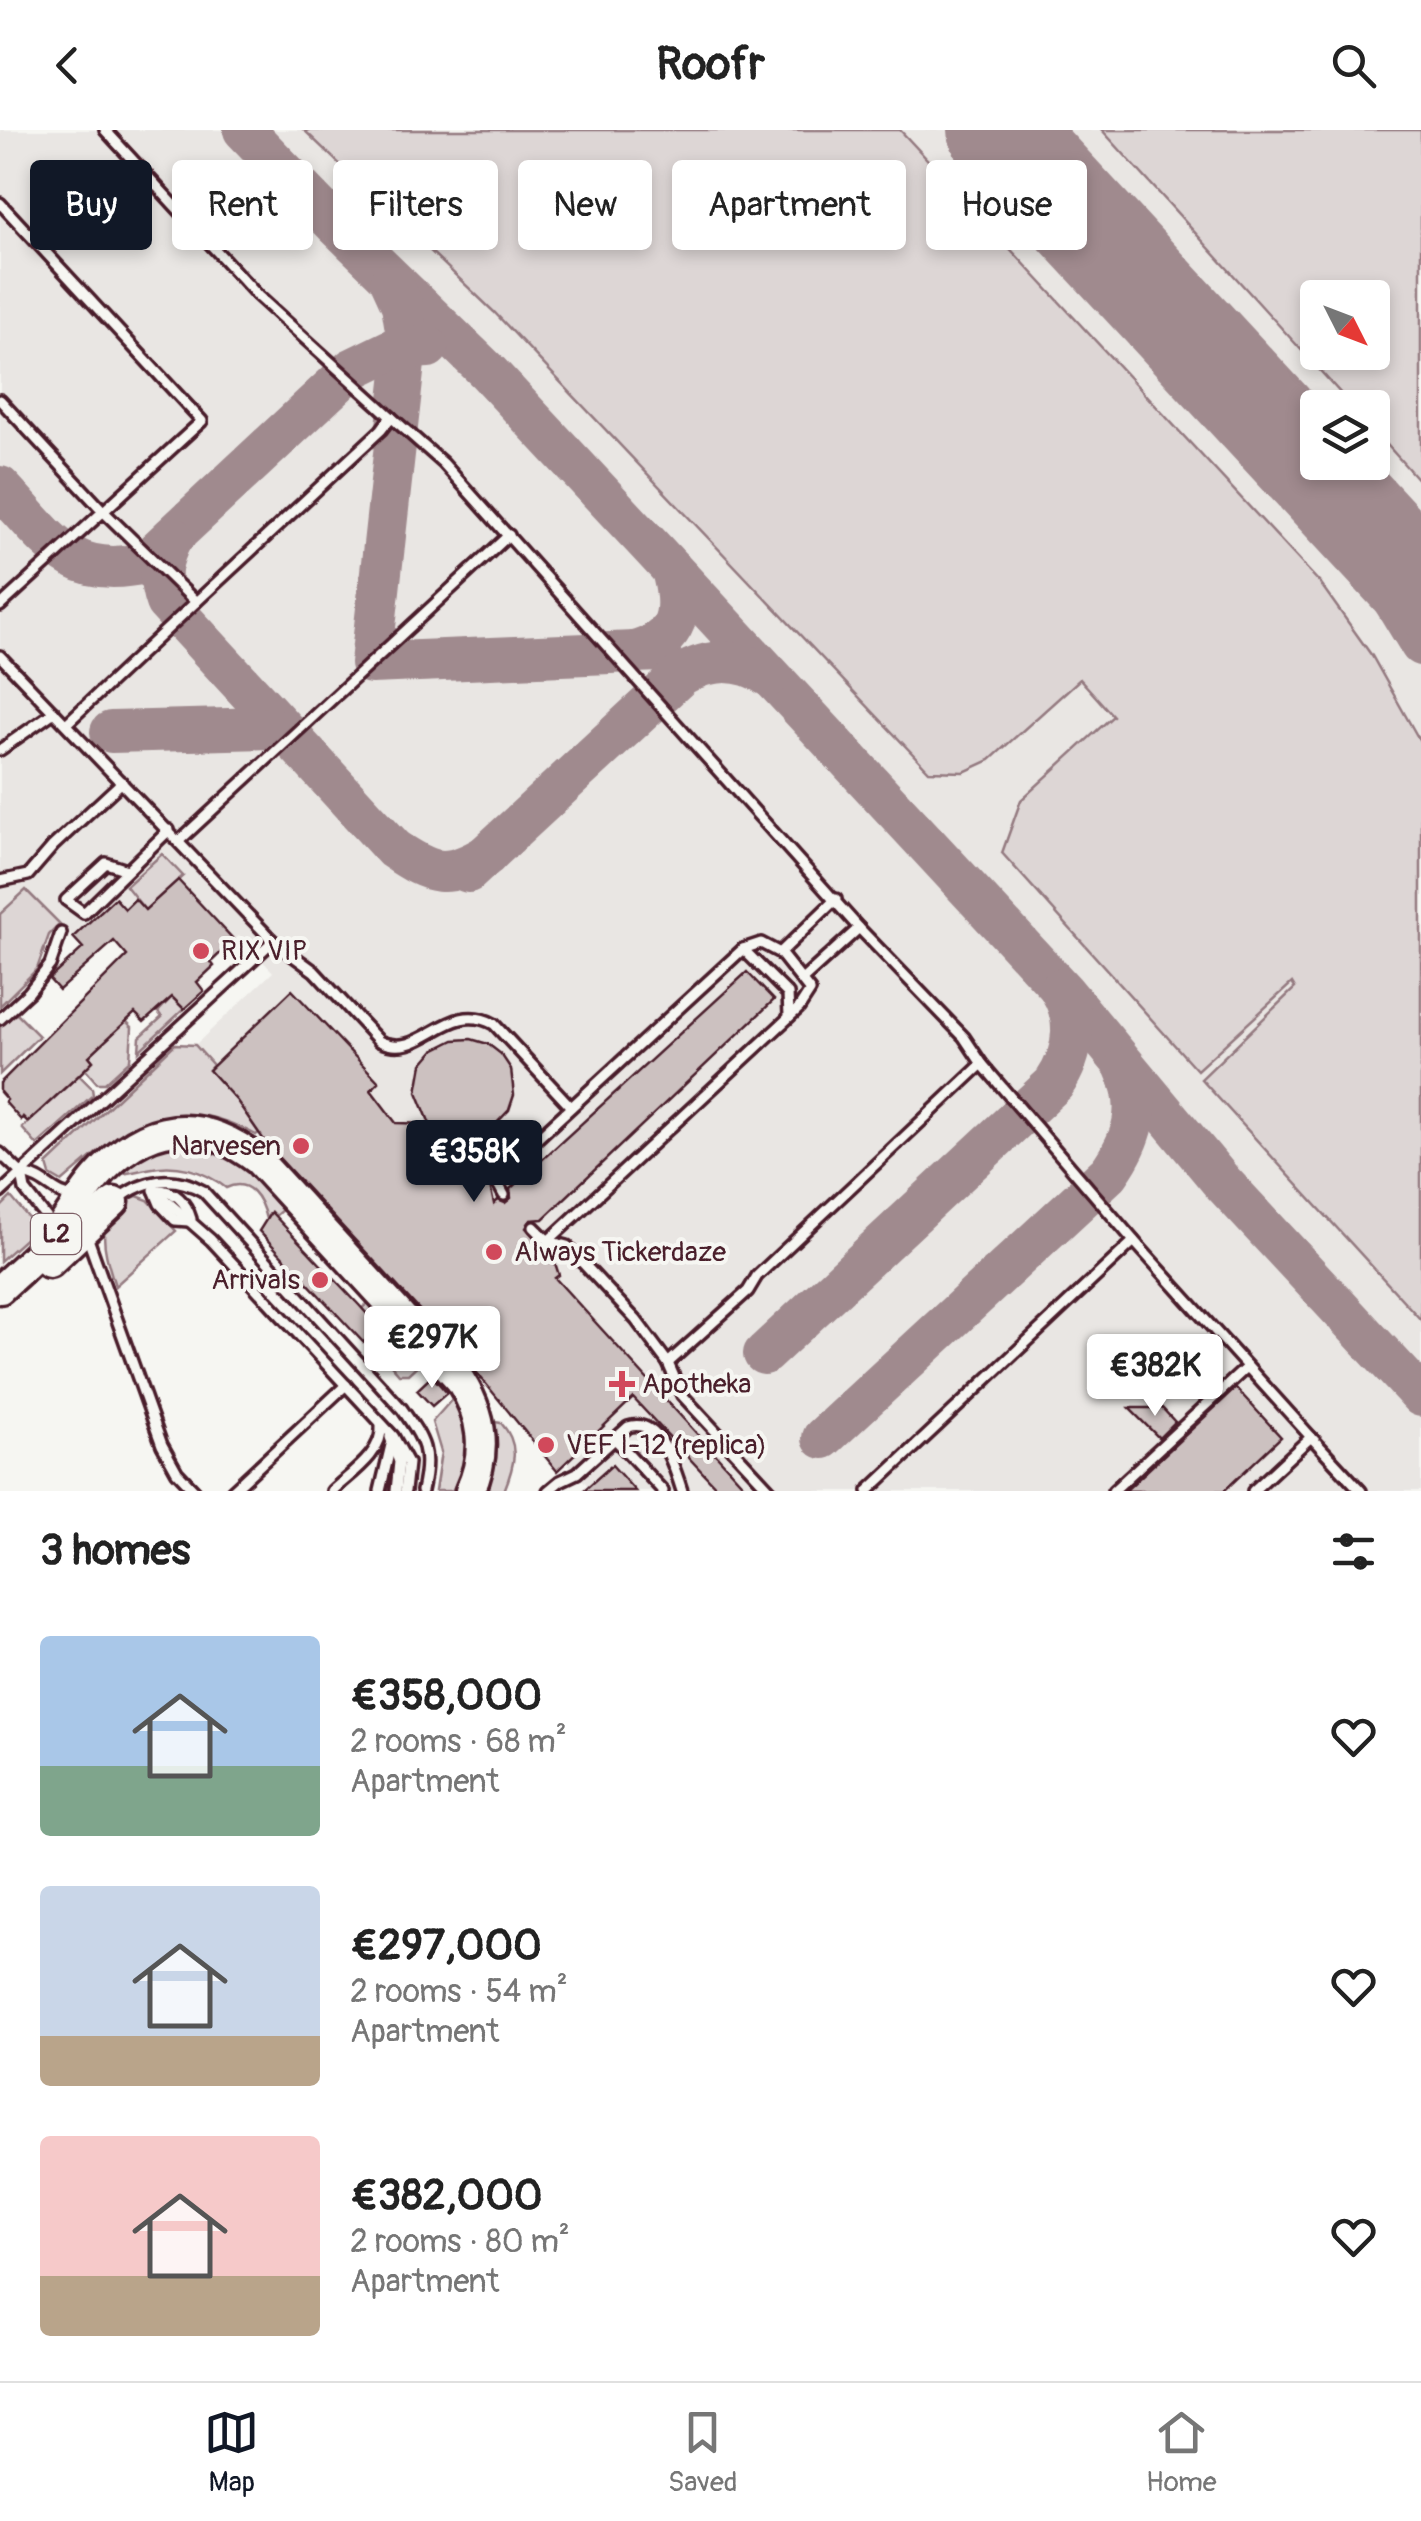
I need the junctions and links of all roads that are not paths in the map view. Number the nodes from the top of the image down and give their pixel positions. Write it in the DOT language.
graph roads {
  1 [pos="105,130"];
  2 [pos="0,203"];
  3 [pos="0,400"];
  4 [pos="391,417"];
  5 [pos="104,512"];
  6 [pos="509,534"];
  7 [pos="0,587"];
  8 [pos="9,598"];
  9 [pos="196,602"];
  10 [pos="0,606"];
  11 [pos="0,656"];
  12 [pos="54,712"];
  13 [pos="66,724"];
  14 [pos="0,750"];
  15 [pos="122,782"];
  16 [pos="168,830"];
  17 [pos="179,841"];
  18 [pos="127,870"];
  19 [pos="0,881"];
  20 [pos="836,899"];
  21 [pos="860,928"];
  22 [pos="61,934"];
  23 [pos="273,941"];
  24 [pos="743,949"];
  25 [pos="780,952"];
  26 [pos="802,980"];
  27 [pos="789,1015"];
  28 [pos="0,1019"];
  29 [pos="982,1064"];
  30 [pos="571,1107"];
  31 [pos="482,1132"];
  32 [pos="0,1153"];
  33 [pos="507,1166"];
  34 [pos="102,1171"];
  35 [pos="22,1174"];
  36 [pos="154,1190"];
  37 [pos="0,1193"];
  38 [pos="504,1195"];
  39 [pos="122,1196"];
  40 [pos="81,1197"];
  41 [pos="192,1222"];
  42 [pos="534,1227"];
  43 [pos="71,1231"];
  44 [pos="548,1241"];
  45 [pos="1134,1242"];
  46 [pos="0,1289"];
  47 [pos="0,1306"];
  48 [pos="668,1362"];
  49 [pos="1248,1367"];
  50 [pos="346,1385"];
  51 [pos="384,1426"];
  52 [pos="1312,1437"];
  53 [pos="616,1439"];
  54 [pos="195,1491"];
  55 [pos="232,1491"];
  56 [pos="332,1491"];
  57 [pos="380,1491"];
  58 [pos="396,1491"];
  59 [pos="405,1491"];
  60 [pos="422,1491"];
  61 [pos="470,1491"];
  62 [pos="548,1491"];
  63 [pos="664,1491"];
  64 [pos="682,1491"];
  65 [pos="771,1491"];
  66 [pos="868,1491"];
  67 [pos="1113,1491"];
  68 [pos="1254,1491"];
  69 [pos="1361,1491"];
  1 -- 4 [label="lane"];
  2 -- 5 [label="lane"];
  3 -- 5 [label="lane"];
  4 -- 6 [label="lane"];
  4 -- 9 [label="lane"];
  5 -- 8 [label="lane"];
  5 -- 9 [label="lane"];
  6 -- 17 [label="lane"];
  6 -- 20 [label="lane"];
  7 -- 8 [label="lane"];
  8 -- 10 [label="lane"];
  9 -- 13 [label="lane"];
  11 -- 12 [label="lane"];
  12 -- 13 [label="lane"];
  12 -- 14 [label="lane"];
  13 -- 15 [label="lane"];
  15 -- 16 [label="lane"];
  15 -- 19 [label="lane"];
  16 -- 17 [label="lane"];
  16 -- 18 [label="lane"];
  17 -- 23 [label="lane"];
  18 -- 18 [label="lane"];
  20 -- 21 [label="lane"];
  20 -- 25 [label="lane"];
  21 -- 26 [label="lane"];
  21 -- 29 [label="lane"];
  22 -- 28 [label="lane"];
  23 -- 30 [label="lane"];
  23 -- 35 [label="lane"];
  24 -- 25 [label="lane"];
  24 -- 27 [label="lane"];
  24 -- 30 [label="lane"];
  25 -- 26 [label="lane"];
  26 -- 27 [label="lane"];
  27 -- 44 [label="lane"];
  29 -- 45 [label="lane"];
  29 -- 48 [label="lane"];
  30 -- 33 [label="lane"];
  31 -- 33 [label="lane"];
  32 -- 35 [label="lane"];
  33 -- 38 [label="lane"];
  34 -- 40 [label="main road, L2"];
  34 -- 43 [label="lane"];
  34 -- 61 [label="main road"];
  35 -- 37 [label="lane"];
  35 -- 40 [label="lane"];
  35 -- 43 [label="lane"];
  36 -- 39 [label="lane"];
  36 -- 41 [label="lane"];
  36 -- 41 [label="lane"];
  39 -- 43 [label="main road"];
  39 -- 60 [label="lane"];
  40 -- 43 [label="main road, L2"];
  41 -- 50 [label="lane"];
  42 -- 44 [label="lane"];
  43 -- 46 [label="main road, L2"];
  43 -- 47 [label="main road"];
  43 -- 54 [label="lane"];
  44 -- 48 [label="lane"];
  45 -- 49 [label="lane"];
  45 -- 66 [label="lane"];
  48 -- 65 [label="lane"];
  49 -- 52 [label="lane"];
  49 -- 67 [label="lane"];
  50 -- 51 [label="lane"];
  50 -- 55 [label="lane"];
  51 -- 56 [label="lane"];
  51 -- 57 [label="lane"];
  51 -- 58 [label="lane"];
  51 -- 59 [label="lane"];
  52 -- 68 [label="lane"];
  52 -- 69 [label="lane"];
  53 -- 62 [label="lane"];
  53 -- 63 [label="lane"];
  53 -- 64 [label="lane"];
}
